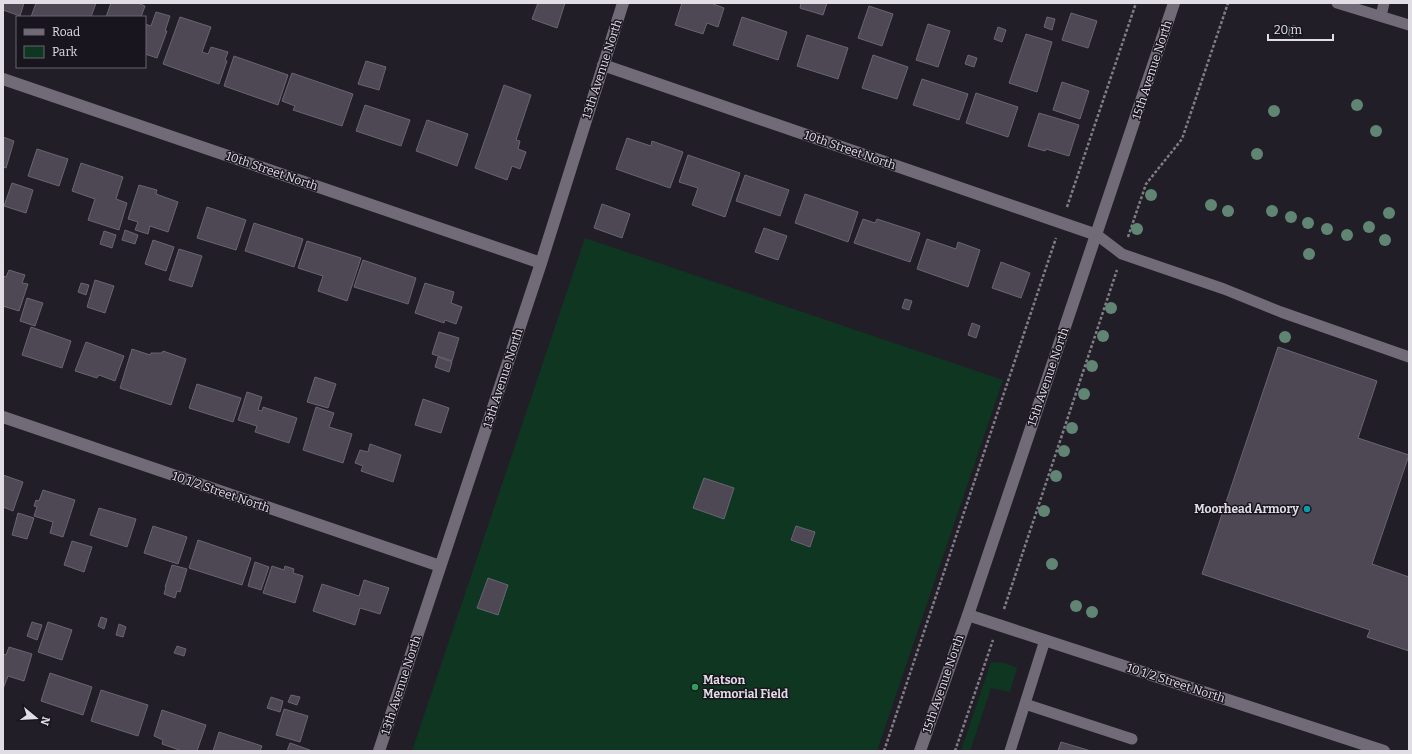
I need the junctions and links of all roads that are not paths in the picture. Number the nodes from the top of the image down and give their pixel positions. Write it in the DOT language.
graph roads {
  1 [pos="623,3"];
  2 [pos="1174,3"];
  3 [pos="1337,3"];
  4 [pos="1384,3"];
  5 [pos="1381,16"];
  6 [pos="1409,25"];
  7 [pos="603,65"];
  8 [pos="3,79"];
  9 [pos="1097,235"];
  10 [pos="541,263"];
  11 [pos="1409,357"];
  12 [pos="3,417"];
  13 [pos="440,566"];
  14 [pos="968,614"];
  15 [pos="1045,640"];
  16 [pos="1025,704"];
  17 [pos="1132,739"];
  18 [pos="379,751"];
  19 [pos="920,751"];
  20 [pos="1010,751"];
  21 [pos="1384,751"];
  1 -- 7 [label="street, 13th Avenue North"];
  2 -- 9 [label="street, 15th Avenue North"];
  3 -- 5 [label="lane"];
  4 -- 5 [label="lane"];
  5 -- 6 [label="lane"];
  7 -- 9 [label="street, 10th Street North"];
  7 -- 10 [label="street, 13th Avenue North"];
  8 -- 10 [label="street, 10th Street North"];
  9 -- 11 [label="lane"];
  9 -- 14 [label="street, 15th Avenue North"];
  10 -- 13 [label="street, 13th Avenue North"];
  12 -- 13 [label="street, 10 1/2 Street North"];
  13 -- 18 [label="street, 13th Avenue North"];
  14 -- 15 [label="street, 10 1/2 Street North"];
  14 -- 19 [label="street, 15th Avenue North"];
  15 -- 16 [label="lane"];
  15 -- 21 [label="street, 10 1/2 Street North"];
  16 -- 17 [label="lane"];
  16 -- 20 [label="lane"];
}
